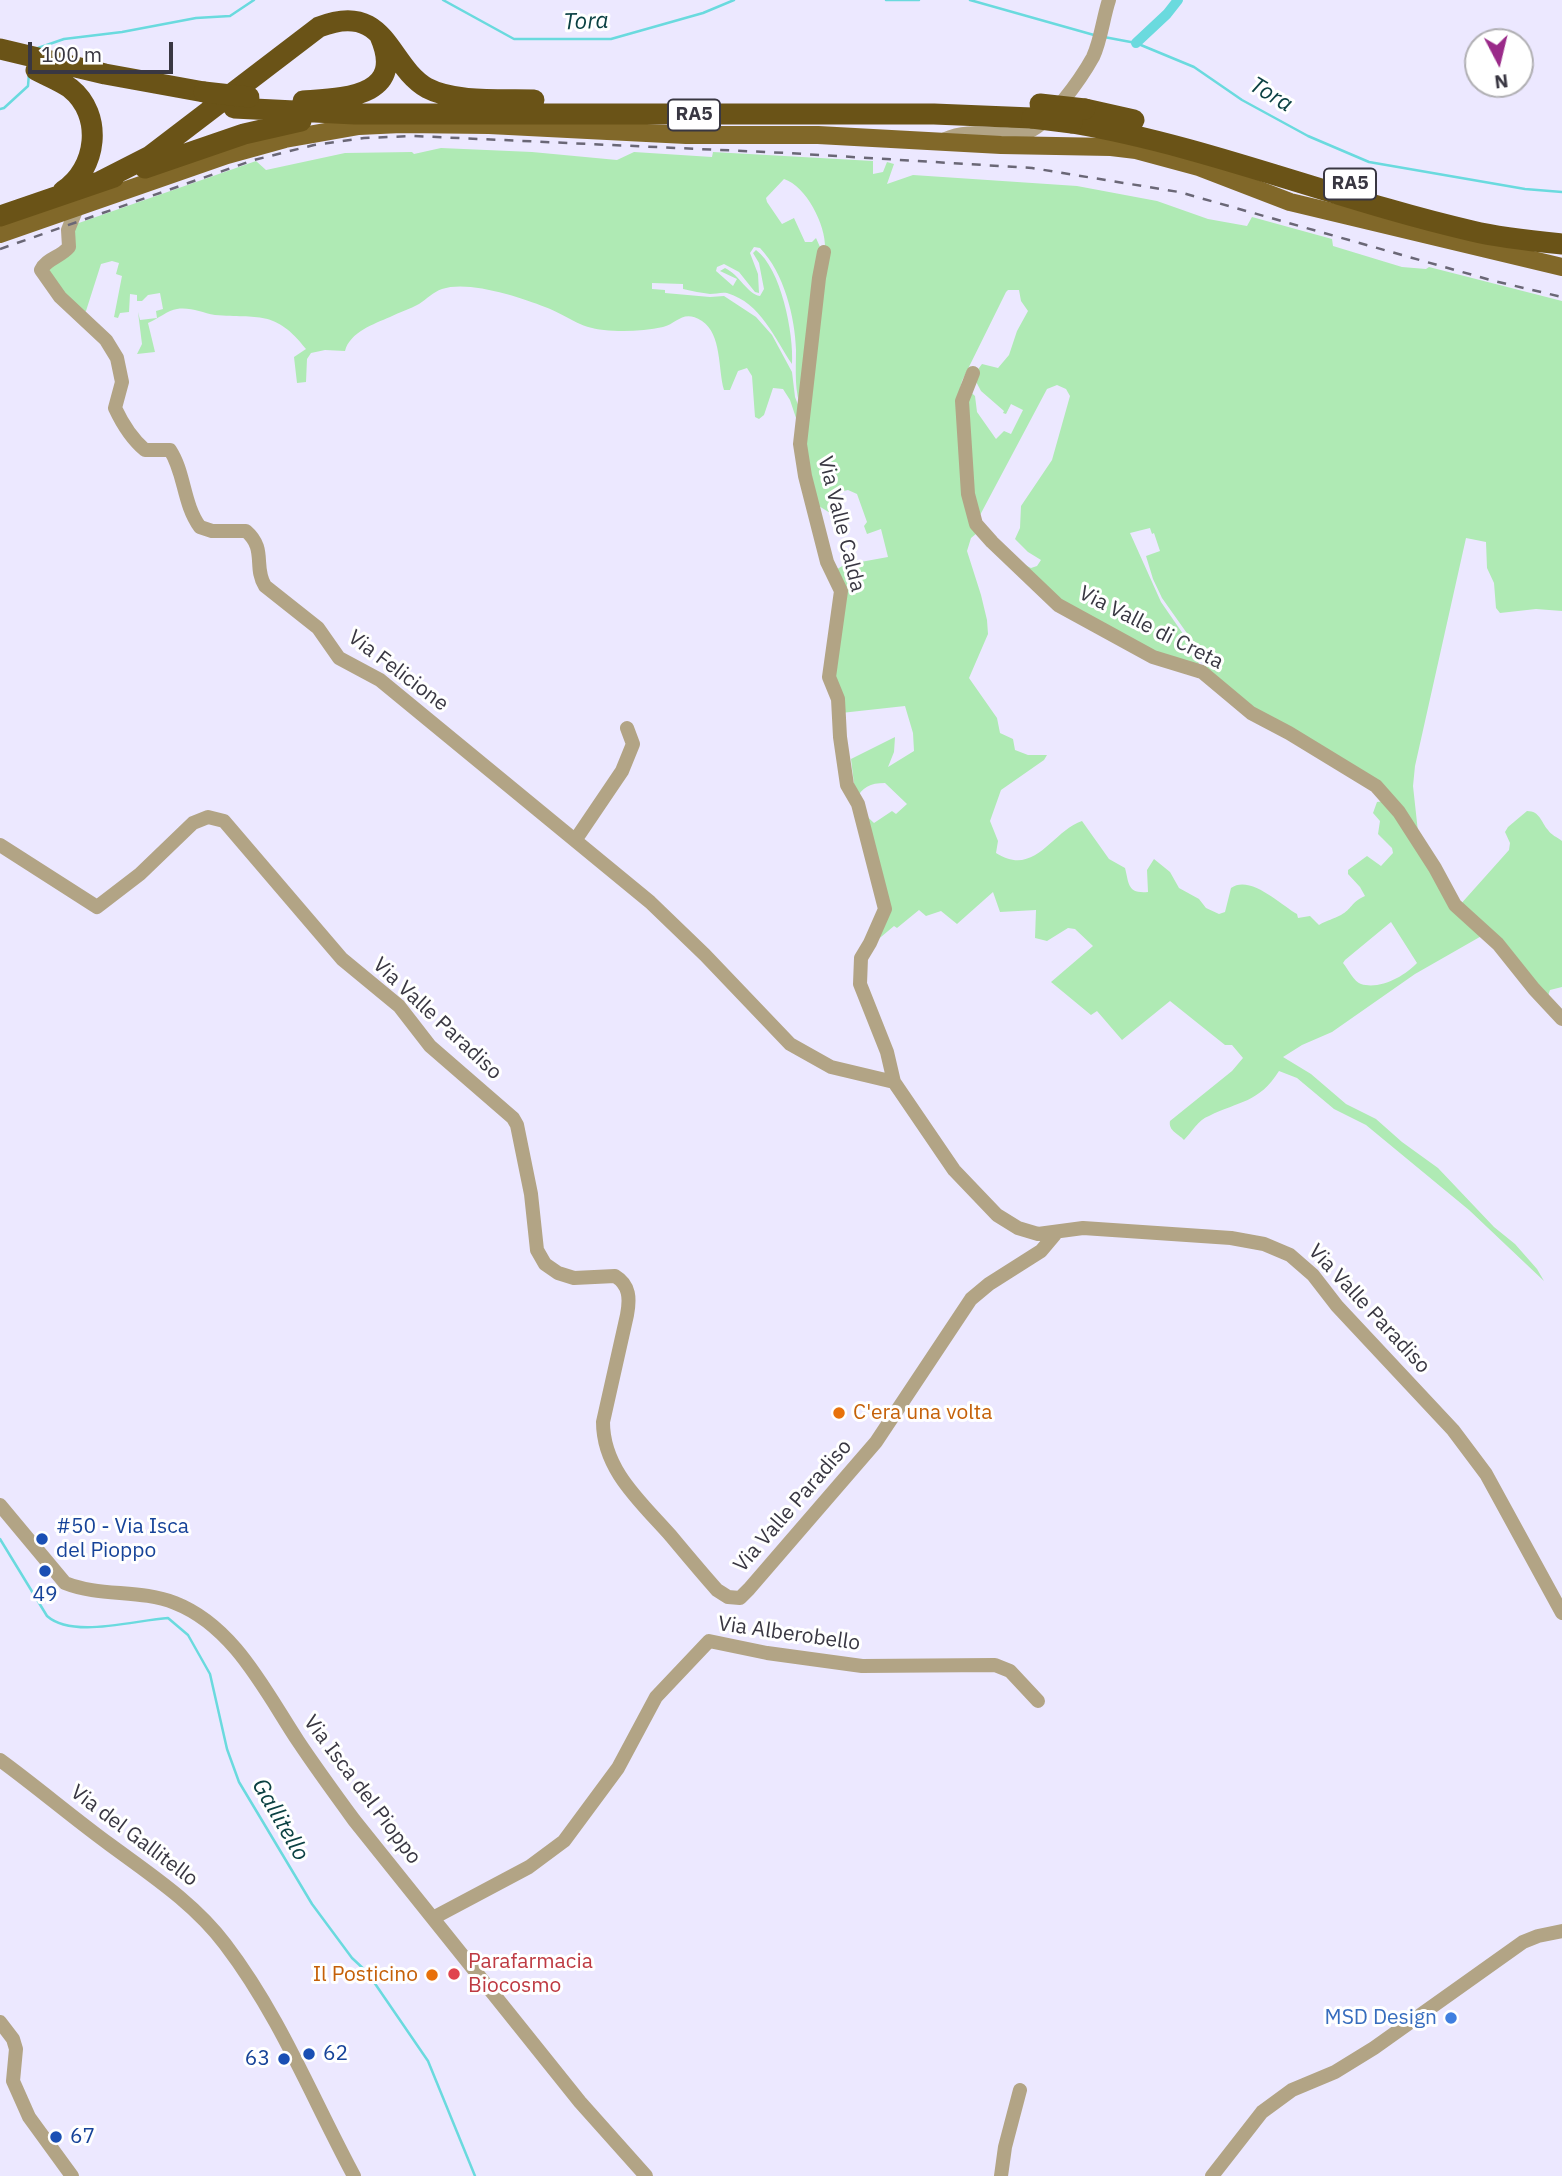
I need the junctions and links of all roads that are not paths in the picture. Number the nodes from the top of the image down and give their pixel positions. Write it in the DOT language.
graph roads {
  1 [pos="1108,3"];
  2 [pos="376,28"];
  3 [pos="0,50"];
  4 [pos="0,61"];
  5 [pos="36,70"];
  6 [pos="63,70"];
  7 [pos="303,101"];
  8 [pos="241,102"];
  9 [pos="564,102"];
  10 [pos="1036,111"];
  11 [pos="355,114"];
  12 [pos="1078,116"];
  13 [pos="938,142"];
  14 [pos="101,181"];
  15 [pos="53,197"];
  16 [pos="75,213"];
  17 [pos="0,216"];
  18 [pos="1562,232"];
  19 [pos="0,234"];
  20 [pos="1562,244"];
  21 [pos="824,252"];
  22 [pos="1562,267"];
  23 [pos="974,373"];
  24 [pos="627,728"];
  25 [pos="576,839"];
  26 [pos="0,845"];
  27 [pos="1562,1019"];
  28 [pos="894,1082"];
  29 [pos="1058,1232"];
  30 [pos="0,1505"];
  31 [pos="1562,1613"];
  32 [pos="1038,1701"];
  33 [pos="0,1760"];
  34 [pos="433,1918"];
  35 [pos="1562,1931"];
  36 [pos="0,2022"];
  37 [pos="0,2071"];
  38 [pos="13,2081"];
  39 [pos="1020,2090"];
  40 [pos="72,2176"];
  41 [pos="354,2176"];
  42 [pos="646,2176"];
  43 [pos="1001,2176"];
  44 [pos="1212,2176"];
  1 -- 13 [label="street"];
  2 -- 7 [label="highway"];
  2 -- 9 [label="highway"];
  2 -- 14 [label="highway"];
  3 -- 6 [label="highway, RA5"];
  4 -- 5 [label="highway, RA5"];
  5 -- 6 [label="highway, RA5"];
  5 -- 15 [label="highway"];
  6 -- 8 [label="highway, RA5, bridge"];
  7 -- 8 [label="highway, RA5"];
  7 -- 9 [label="highway, RA5"];
  8 -- 11 [label="highway, RA5"];
  9 -- 10 [label="highway, RA5"];
  10 -- 11 [label="highway, RA5"];
  10 -- 12 [label="highway, RA5, bridge"];
  11 -- 14 [label="highway"];
  12 -- 18 [label="highway, RA5"];
  12 -- 20 [label="highway, RA5"];
  13 -- 16 [label="main road"];
  13 -- 22 [label="main road"];
  14 -- 15 [label="highway"];
  15 -- 17 [label="highway"];
  16 -- 19 [label="main road"];
  16 -- 25 [label="street, Via Felicione"];
  21 -- 28 [label="street, Via Valle Calda"];
  23 -- 27 [label="street, Via Valle di Creta"];
  24 -- 25 [label="street"];
  25 -- 28 [label="street, Via Felicione"];
  26 -- 29 [label="street, Via Valle Paradiso"];
  28 -- 29 [label="street"];
  29 -- 31 [label="street, Via Valle Paradiso"];
  30 -- 34 [label="street, Via Isca del Pioppo"];
  32 -- 34 [label="street, Via Alberobello"];
  33 -- 41 [label="street, Via del Gallitello"];
  34 -- 42 [label="street, Via Isca del Pioppo"];
  35 -- 44 [label="street"];
  36 -- 38 [label="street"];
  37 -- 38 [label="street"];
  38 -- 40 [label="street"];
  39 -- 43 [label="street"];
}
